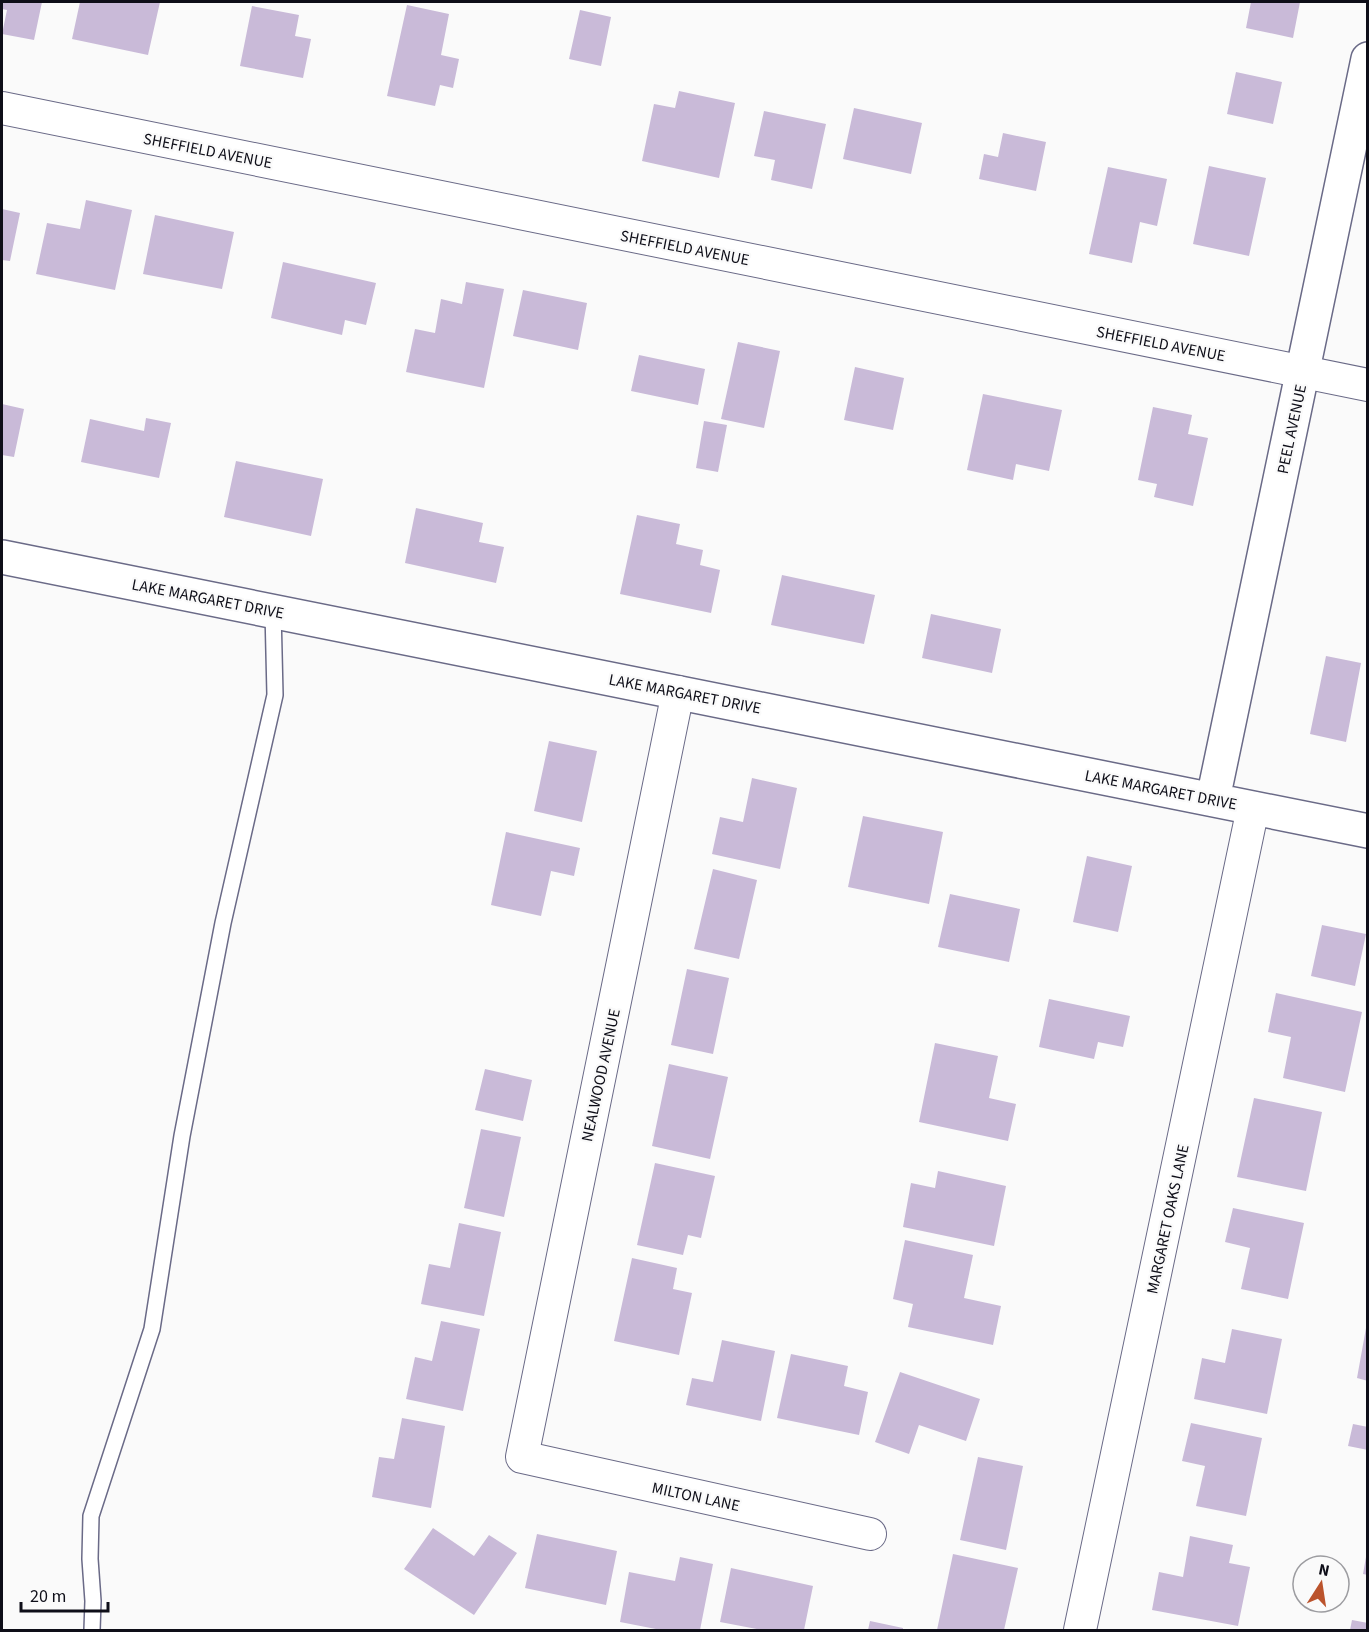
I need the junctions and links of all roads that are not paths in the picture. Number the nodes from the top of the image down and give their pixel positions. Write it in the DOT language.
graph roads {
  1 [pos="1368,59"];
  2 [pos="2,108"];
  3 [pos="1303,372"];
  4 [pos="1368,385"];
  5 [pos="2,556"];
  6 [pos="273,611"];
  7 [pos="678,692"];
  8 [pos="1213,800"];
  9 [pos="1253,808"];
  10 [pos="1368,831"];
  11 [pos="522,1457"];
  12 [pos="870,1534"];
  13 [pos="92,1630"];
  14 [pos="1080,1630"];
  1 -- 3 [label="street, PEEL AVENUE"];
  2 -- 3 [label="street, SHEFFIELD AVENUE"];
  3 -- 4 [label="street, SHEFFIELD AVENUE"];
  3 -- 8 [label="street, PEEL AVENUE"];
  5 -- 6 [label="street, LAKE MARGARET DRIVE"];
  6 -- 7 [label="street, LAKE MARGARET DRIVE"];
  6 -- 13 [label="lane"];
  7 -- 8 [label="street, LAKE MARGARET DRIVE"];
  7 -- 11 [label="street, NEALWOOD AVENUE"];
  8 -- 9 [label="street, LAKE MARGARET DRIVE"];
  9 -- 10 [label="street, LAKE MARGARET DRIVE"];
  9 -- 14 [label="street, MARGARET OAKS LANE"];
  11 -- 12 [label="street, MILTON LANE"];
}
